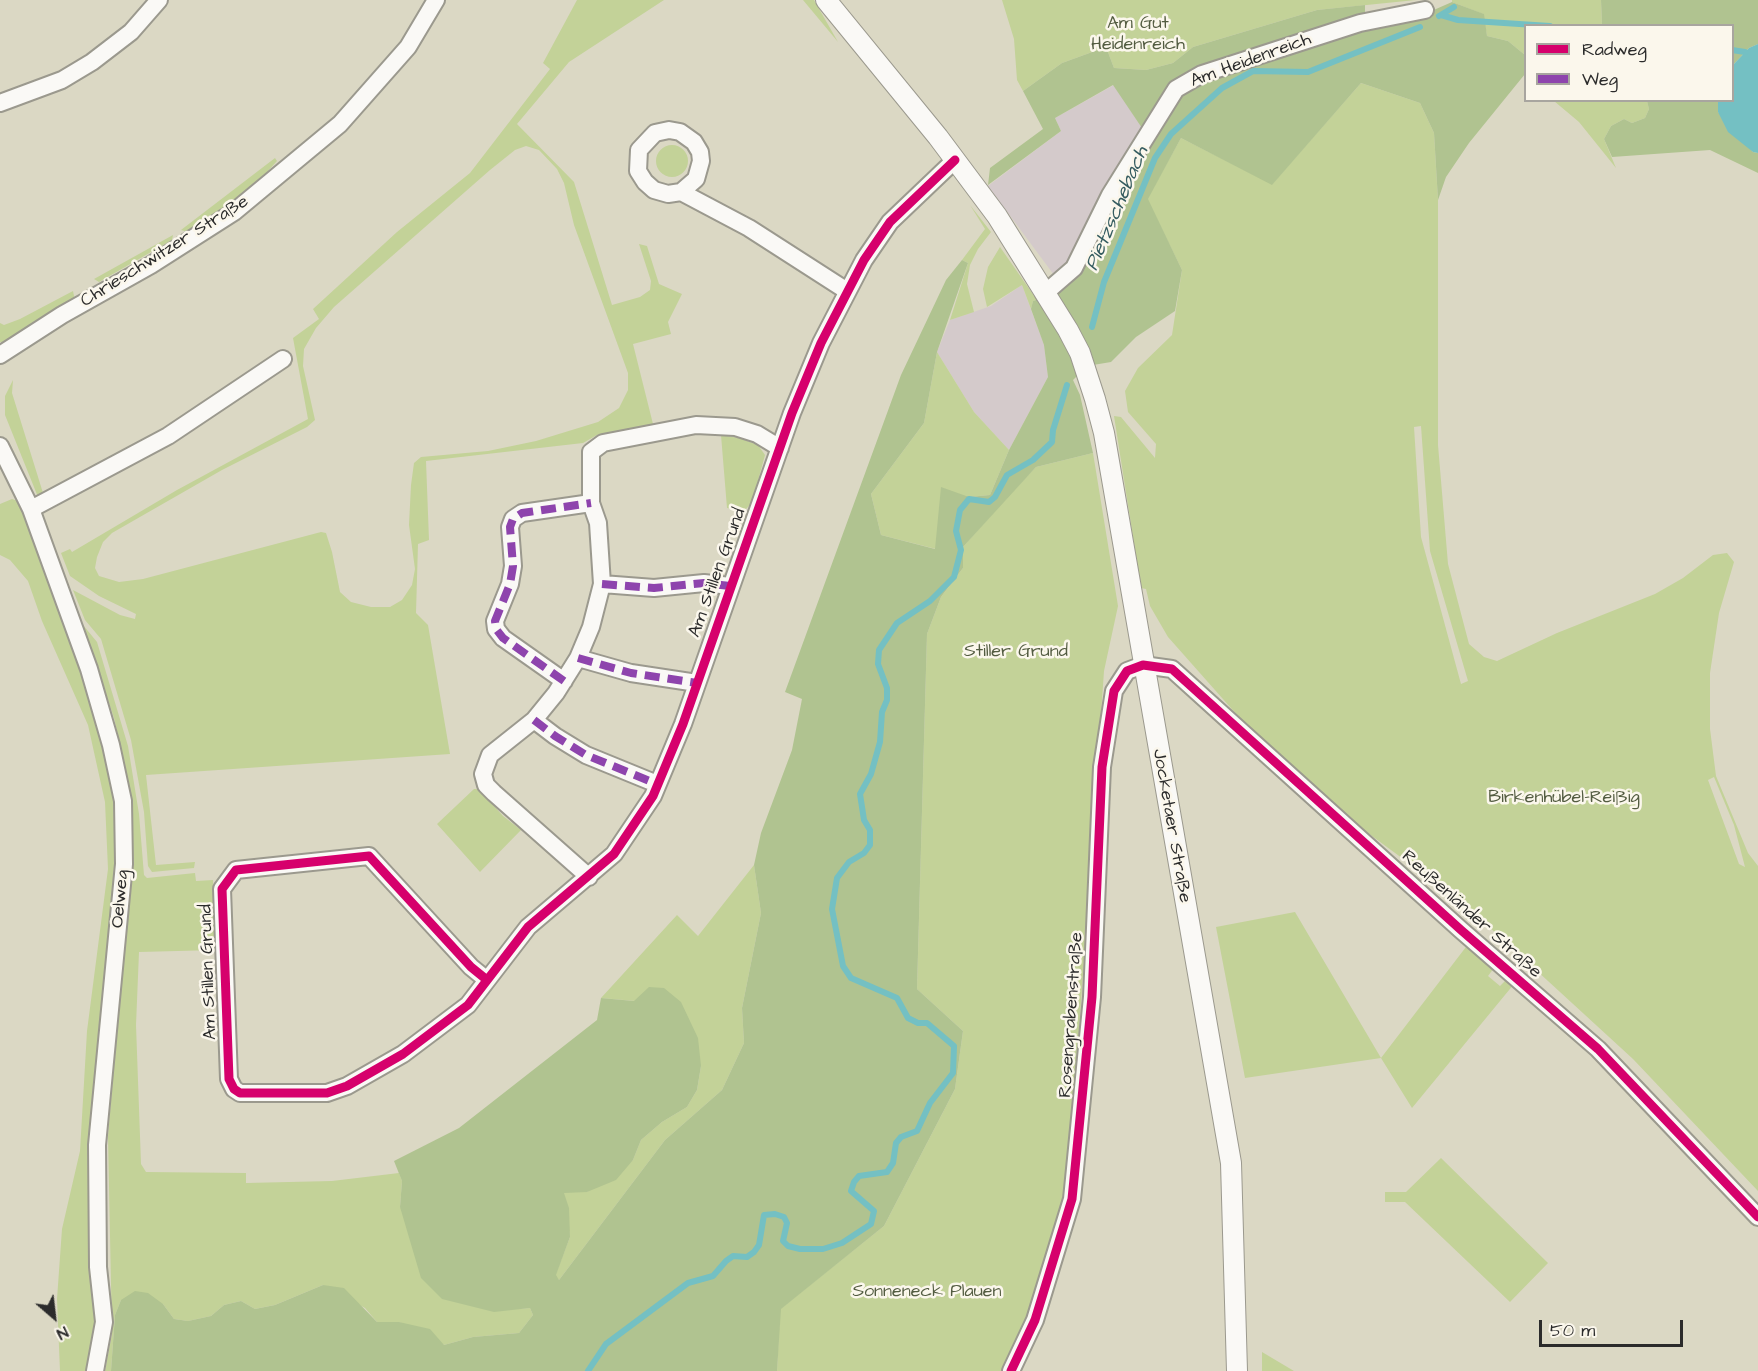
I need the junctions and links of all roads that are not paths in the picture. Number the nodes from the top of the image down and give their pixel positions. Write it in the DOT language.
graph roads {
  1 [pos="159,0"];
  2 [pos="436,0"];
  3 [pos="826,0"];
  4 [pos="1425,10"];
  5 [pos="0,104"];
  6 [pos="955,159"];
  7 [pos="681,192"];
  8 [pos="847,291"];
  9 [pos="1044,294"];
  10 [pos="0,355"];
  11 [pos="283,359"];
  12 [pos="0,446"];
  13 [pos="780,448"];
  14 [pos="591,503"];
  15 [pos="31,509"];
  16 [pos="602,584"];
  17 [pos="730,586"];
  18 [pos="578,658"];
  19 [pos="1143,665"];
  20 [pos="564,681"];
  21 [pos="697,683"];
  22 [pos="534,720"];
  23 [pos="657,784"];
  24 [pos="589,878"];
  25 [pos="487,980"];
  26 [pos="1758,1217"];
  27 [pos="96,1371"];
  28 [pos="1011,1371"];
  29 [pos="1237,1371"];
  1 -- 5 [label="street"];
  2 -- 10 [label="street, Chrieschwitzer Straße"];
  3 -- 6 [label="street"];
  4 -- 9 [label="street, Am Heidenreich"];
  6 -- 8 [label="street, Am Stillen Grund"];
  6 -- 9 [label="street"];
  7 -- 8 [label="street"];
  8 -- 13 [label="street, Am Stillen Grund"];
  9 -- 19 [label="street, Jocketaer Straße"];
  11 -- 15 [label="street"];
  12 -- 15 [label="street, Oelweg"];
  13 -- 14 [label="street"];
  13 -- 17 [label="street, Am Stillen Grund"];
  14 -- 16 [label="street"];
  14 -- 20 [label="street"];
  15 -- 27 [label="street, Oelweg"];
  16 -- 17 [label="street, Am Stillen Grund"];
  16 -- 18 [label="street"];
  17 -- 21 [label="street, Am Stillen Grund"];
  18 -- 20 [label="street"];
  18 -- 21 [label="street"];
  19 -- 26 [label="street, Reußenländer Straße"];
  19 -- 28 [label="street, Rosengrabenstraße"];
  19 -- 29 [label="street, Jocketaer Straße"];
  20 -- 22 [label="street"];
  21 -- 23 [label="street, Am Stillen Grund"];
  22 -- 23 [label="street"];
  22 -- 24 [label="street"];
  23 -- 24 [label="street, Am Stillen Grund"];
  24 -- 25 [label="street, Am Stillen Grund"];
  25 -- 25 [label="street, Am Stillen Grund"];
}
